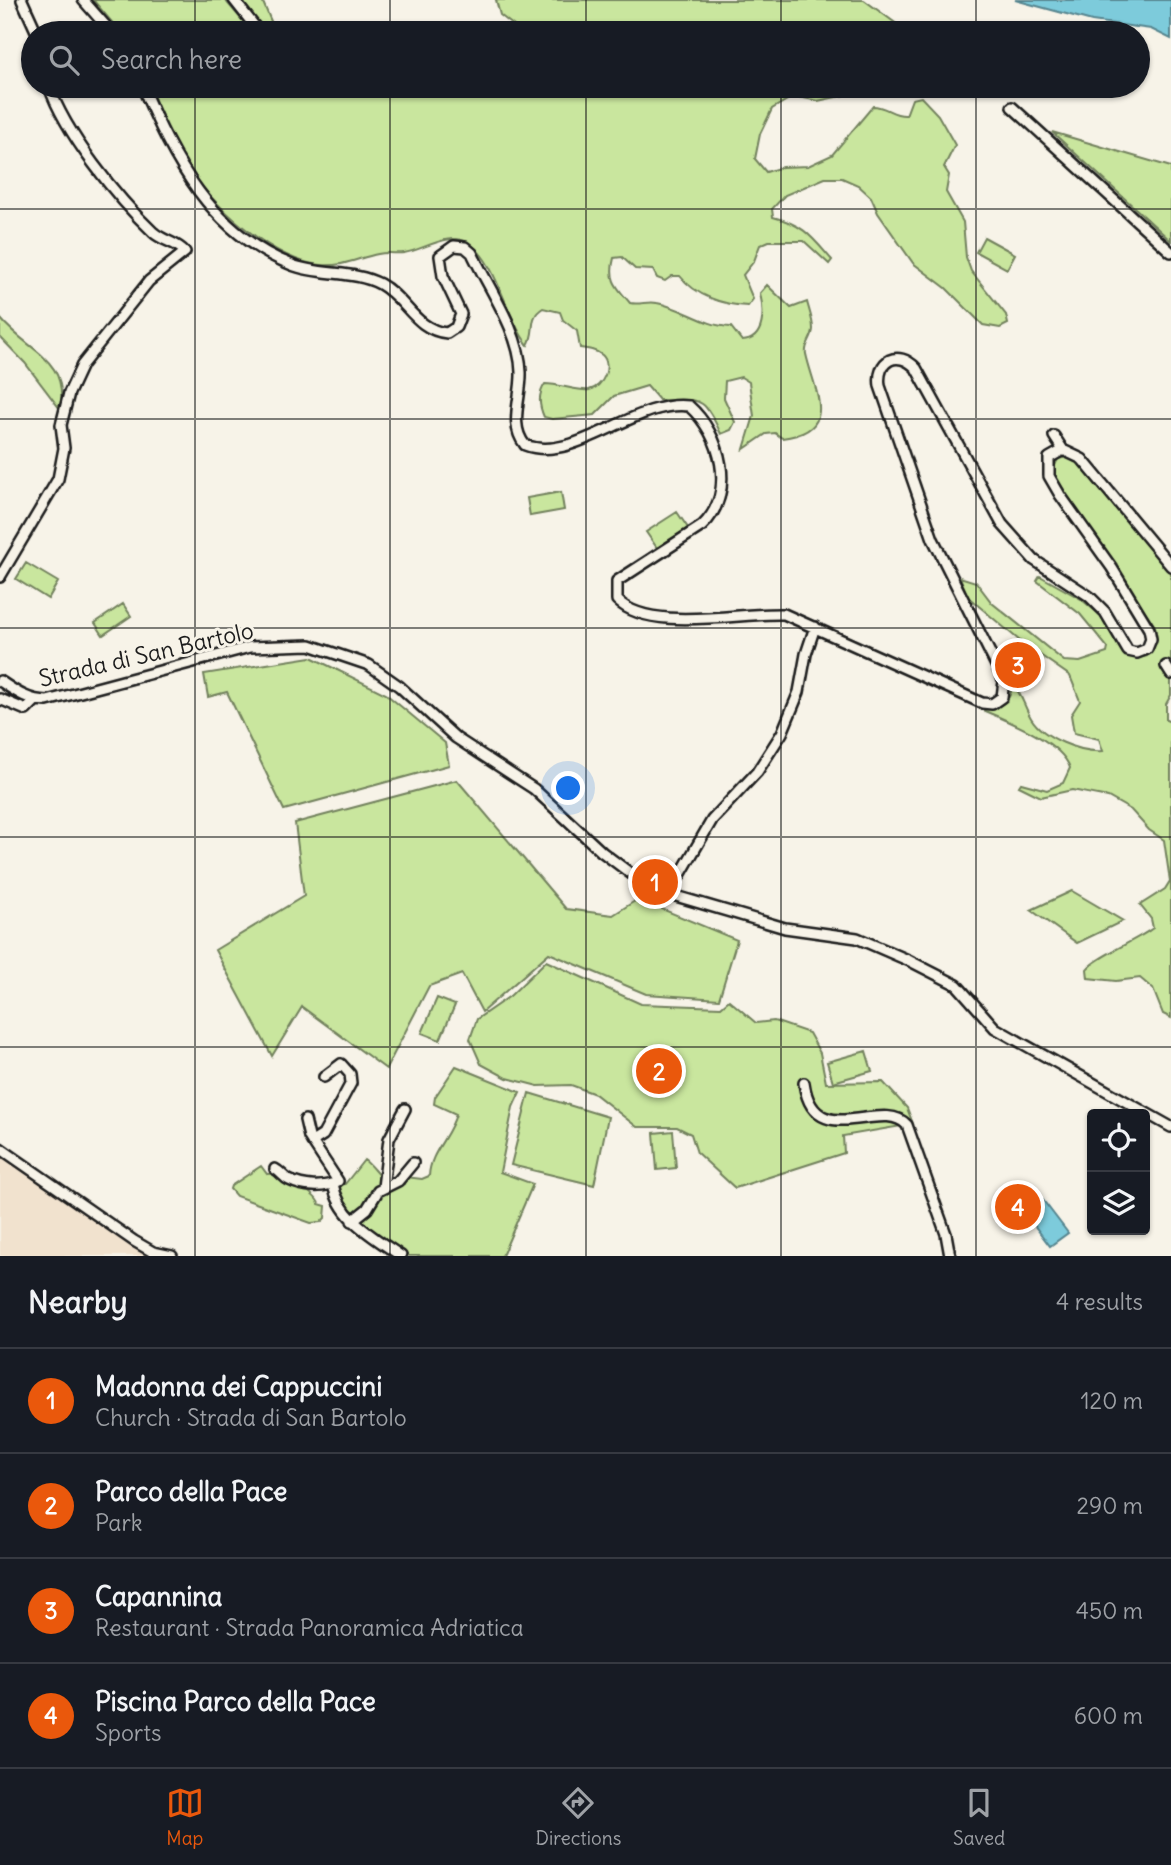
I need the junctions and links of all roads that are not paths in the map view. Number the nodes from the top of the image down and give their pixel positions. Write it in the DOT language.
graph roads {
  1 [pos="22,0"];
  2 [pos="83,0"];
  3 [pos="234,0"];
  4 [pos="32,21"];
  5 [pos="101,21"];
  6 [pos="251,21"];
  7 [pos="53,98"];
  8 [pos="148,98"];
  9 [pos="1012,107"];
  10 [pos="1171,252"];
  11 [pos="1054,436"];
  12 [pos="1063,450"];
  13 [pos="1171,566"];
  14 [pos="0,577"];
  15 [pos="815,627"];
  16 [pos="0,681"];
  17 [pos="0,699"];
  18 [pos="35,701"];
  19 [pos="669,894"];
  20 [pos="324,1077"];
  21 [pos="804,1083"];
  22 [pos="405,1109"];
  23 [pos="305,1120"];
  24 [pos="1171,1127"];
  25 [pos="312,1142"];
  26 [pos="0,1148"];
  27 [pos="413,1163"];
  28 [pos="275,1169"];
  29 [pos="333,1184"];
  30 [pos="383,1187"];
  31 [pos="352,1221"];
  32 [pos="172,1256"];
  33 [pos="401,1256"];
  34 [pos="950,1256"];
  1 -- 4 [label="street"];
  2 -- 5 [label="street"];
  3 -- 6 [label="street"];
  7 -- 14 [label="street"];
  8 -- 15 [label="street"];
  9 -- 10 [label="street"];
  11 -- 12 [label="street"];
  12 -- 13 [label="street"];
  12 -- 15 [label="street"];
  15 -- 19 [label="street"];
  16 -- 18 [label="street, Strada di San Bartolo"];
  17 -- 18 [label="street"];
  18 -- 19 [label="street, Strada di San Bartolo"];
  19 -- 24 [label="street, Strada di San Bartolo"];
  20 -- 25 [label="street"];
  21 -- 34 [label="street"];
  22 -- 30 [label="street"];
  23 -- 25 [label="street"];
  25 -- 29 [label="street"];
  26 -- 32 [label="street"];
  27 -- 30 [label="street"];
  28 -- 29 [label="street"];
  29 -- 31 [label="street"];
  30 -- 31 [label="street"];
  31 -- 33 [label="street"];
}
